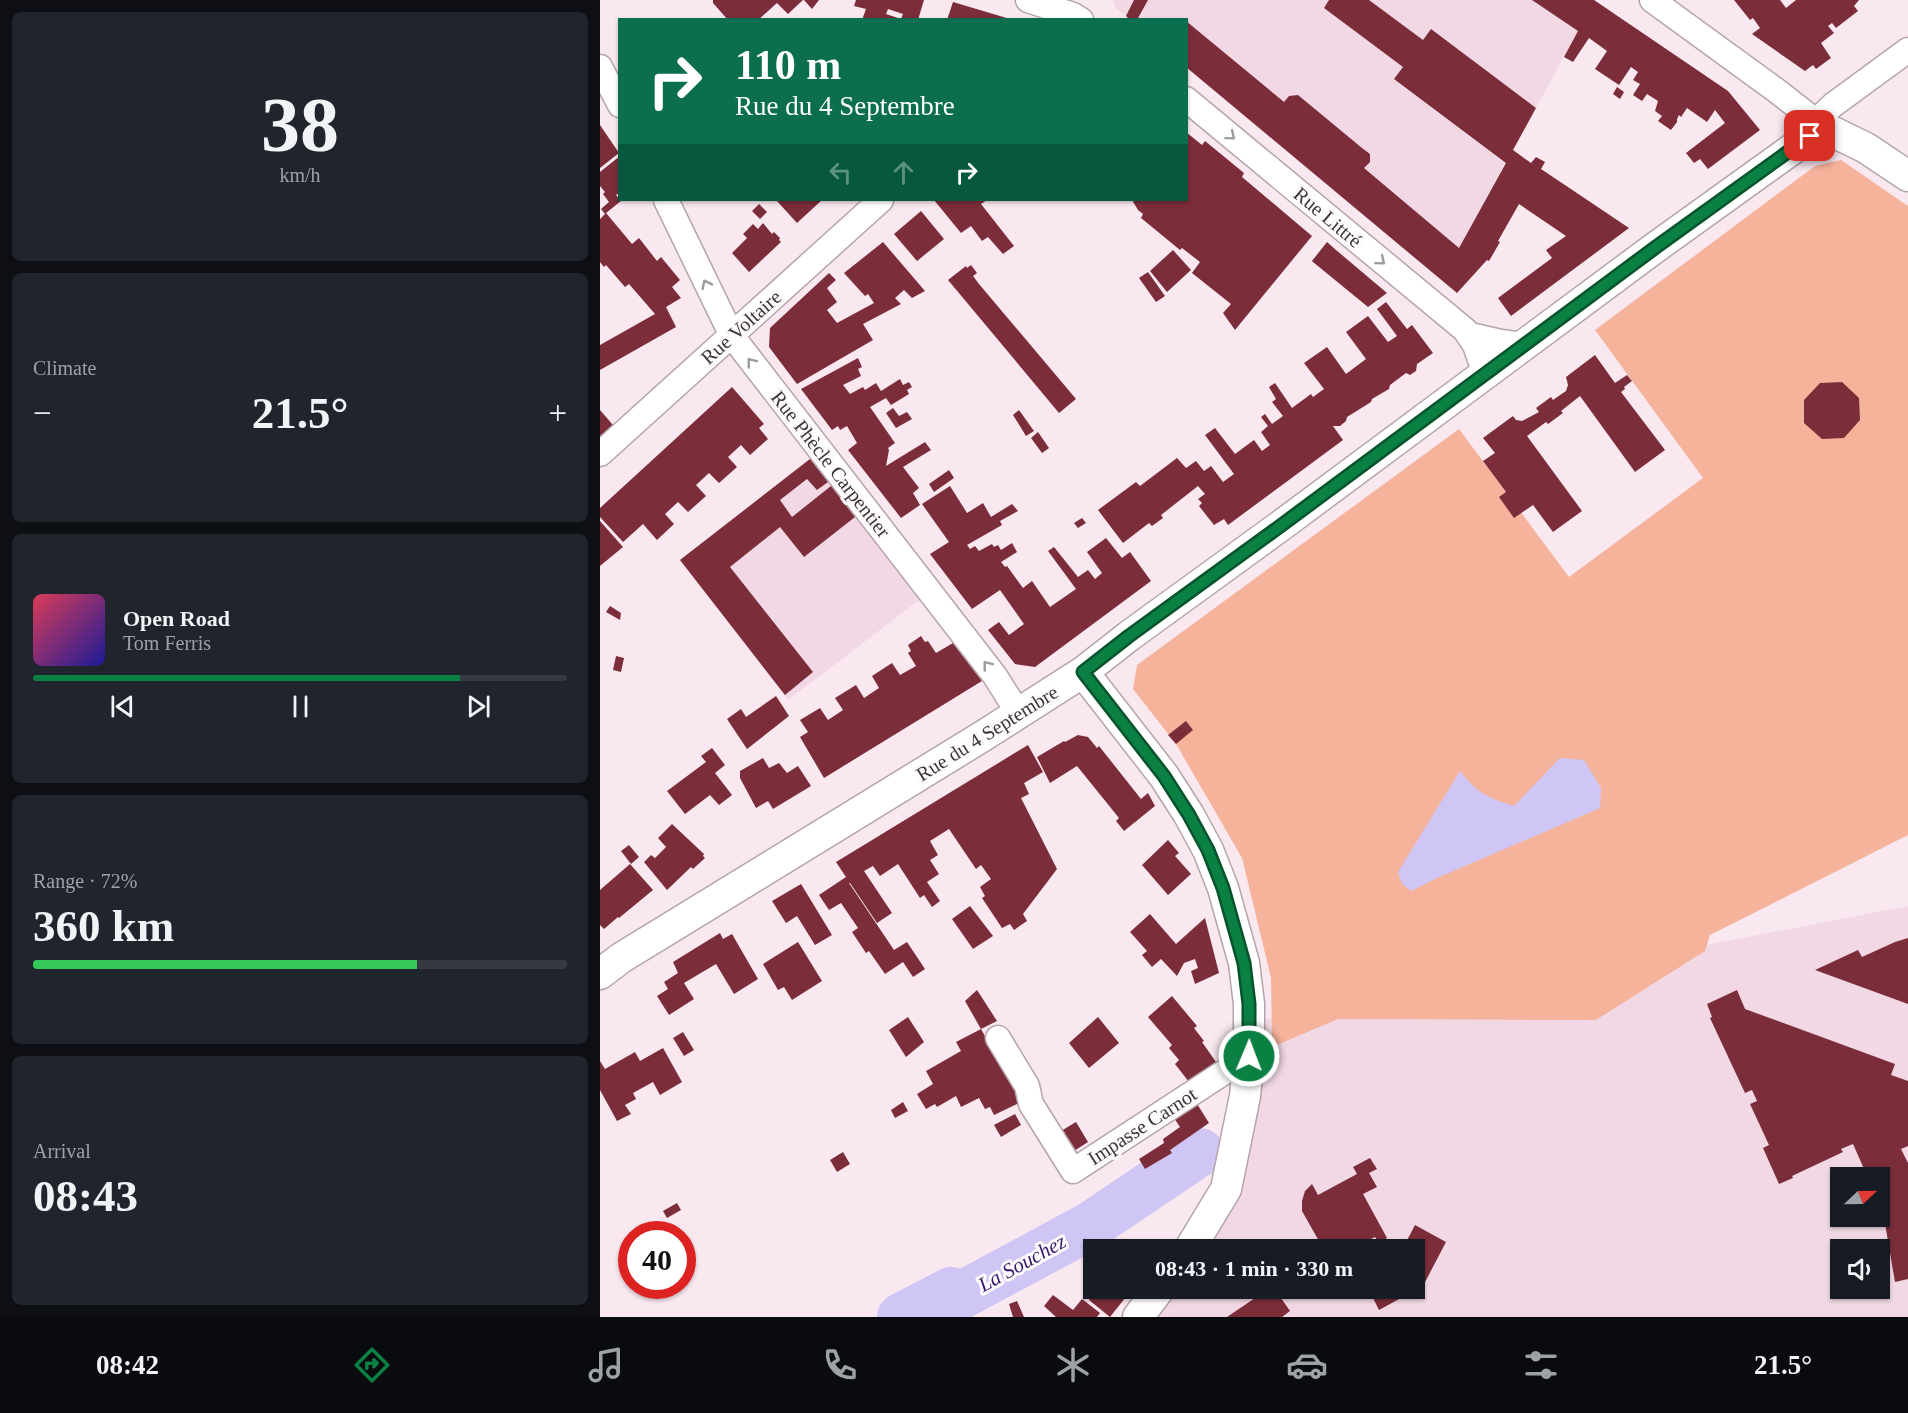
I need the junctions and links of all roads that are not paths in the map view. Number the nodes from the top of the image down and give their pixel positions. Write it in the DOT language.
graph roads {
  1 [pos="1028,0"];
  2 [pos="1652,0"];
  3 [pos="1076,13"];
  4 [pos="1908,50"];
  5 [pos="600,68"];
  6 [pos="618,101"];
  7 [pos="1188,101"];
  8 [pos="1819,124"];
  9 [pos="1908,176"];
  10 [pos="666,201"];
  11 [pos="880,201"];
  12 [pos="1470,335"];
  13 [pos="732,336"];
  14 [pos="1526,345"];
  15 [pos="1485,374"];
  16 [pos="600,454"];
  17 [pos="1083,672"];
  18 [pos="1019,714"];
  19 [pos="600,974"];
  20 [pos="998,1038"];
  21 [pos="1249,1056"];
  22 [pos="1196,1239"];
  23 [pos="1152,1299"];
  24 [pos="1138,1317"];
  1 -- 3 [label="street"];
  2 -- 8 [label="street"];
  4 -- 8 [label="street"];
  5 -- 6 [label="street"];
  7 -- 12 [label="street, Rue Littré, one-way"];
  8 -- 9 [label="street"];
  8 -- 14 [label="street, Rue du 4 Septembre"];
  13 -- 10 [label="street, Rue Phècle Carpentier, one-way"];
  11 -- 13 [label="street, Rue Voltaire"];
  12 -- 14 [label="street, Rue Littré"];
  12 -- 15 [label="street, Rue Littré"];
  13 -- 16 [label="street, Rue Voltaire"];
  18 -- 13 [label="street, Rue Phècle Carpentier, one-way"];
  14 -- 15 [label="street, Rue du 4 Septembre"];
  15 -- 17 [label="street, Rue du 4 Septembre"];
  17 -- 18 [label="street, Rue du 4 Septembre"];
  17 -- 21 [label="street"];
  18 -- 19 [label="street, Rue du 4 Septembre"];
  20 -- 21 [label="street, Impasse Carnot"];
  21 -- 22 [label="street"];
  23 -- 24 [label="street"];
}
